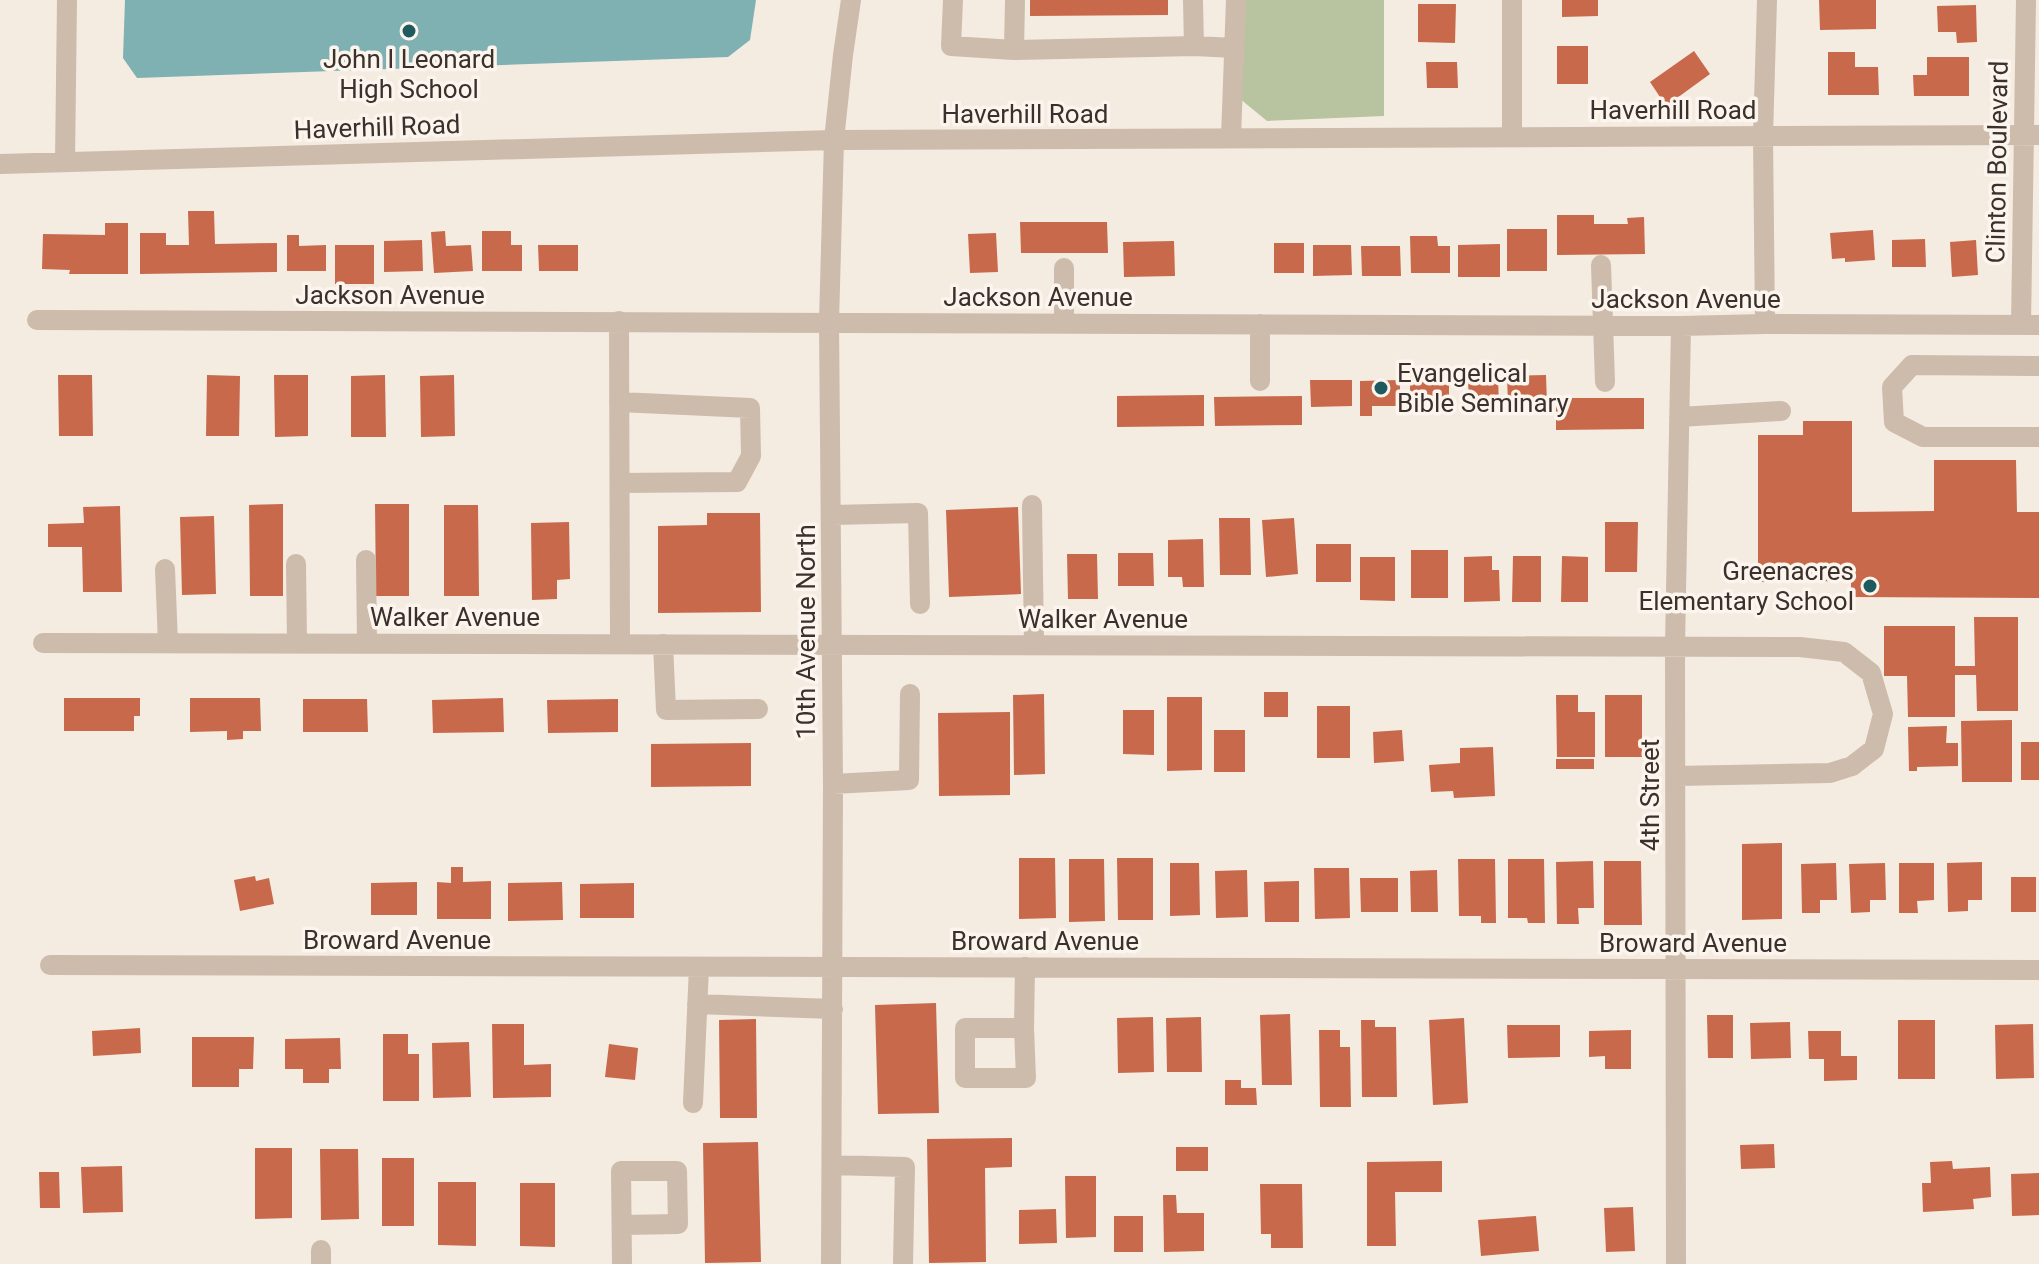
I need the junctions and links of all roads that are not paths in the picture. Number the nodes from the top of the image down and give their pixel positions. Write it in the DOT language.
graph roads {
  1 [pos="67,0"];
  2 [pos="851,0"];
  3 [pos="953,0"];
  4 [pos="1015,0"];
  5 [pos="1193,0"];
  6 [pos="1236,0"];
  7 [pos="1512,0"];
  8 [pos="1767,0"];
  9 [pos="2026,0"];
  10 [pos="1194,46"];
  11 [pos="1235,48"];
  12 [pos="1014,50"];
  13 [pos="2031,135"];
  14 [pos="1763,136"];
  15 [pos="1512,137"];
  16 [pos="1231,138"];
  17 [pos="834,140"];
  18 [pos="65,162"];
  19 [pos="6,164"];
  20 [pos="1601,265"];
  21 [pos="1064,268"];
  22 [pos="37,320"];
  23 [pos="619,321"];
  24 [pos="829,322"];
  25 [pos="1064,323"];
  26 [pos="1260,324"];
  27 [pos="1765,324"];
  28 [pos="2030,325"];
  29 [pos="1603,326"];
  30 [pos="1681,326"];
  31 [pos="2039,366"];
  32 [pos="1260,381"];
  33 [pos="1605,382"];
  34 [pos="619,402"];
  35 [pos="1781,411"];
  36 [pos="1679,417"];
  37 [pos="2039,437"];
  38 [pos="620,483"];
  39 [pos="1032,505"];
  40 [pos="832,515"];
  41 [pos="366,560"];
  42 [pos="296,564"];
  43 [pos="165,569"];
  44 [pos="920,604"];
  45 [pos="43,643"];
  46 [pos="168,643"];
  47 [pos="297,643"];
  48 [pos="367,643"];
  49 [pos="620,644"];
  50 [pos="663,644"];
  51 [pos="833,644"];
  52 [pos="1034,645"];
  53 [pos="1675,646"];
  54 [pos="910,694"];
  55 [pos="758,709"];
  56 [pos="1676,776"];
  57 [pos="833,784"];
  58 [pos="50,965"];
  59 [pos="699,967"];
  60 [pos="834,967"];
  61 [pos="1025,967"];
  62 [pos="1676,969"];
  63 [pos="2039,970"];
  64 [pos="697,1004"];
  65 [pos="833,1009"];
  66 [pos="1024,1028"];
  67 [pos="693,1103"];
  68 [pos="832,1165"];
  69 [pos="622,1225"];
  70 [pos="622,1264"];
  71 [pos="831,1264"];
  72 [pos="903,1264"];
  73 [pos="1676,1264"];
  1 -- 18 [label="street"];
  2 -- 17 [label="street, 10th Avenue North"];
  3 -- 12 [label="street"];
  4 -- 12 [label="street"];
  5 -- 10 [label="street"];
  6 -- 11 [label="street"];
  7 -- 15 [label="street"];
  8 -- 14 [label="street"];
  9 -- 13 [label="street, Clinton Boulevard"];
  10 -- 11 [label="street"];
  10 -- 12 [label="street"];
  11 -- 16 [label="street"];
  13 -- 14 [label="street, Haverhill Road"];
  13 -- 28 [label="street, Clinton Boulevard"];
  14 -- 15 [label="street, Haverhill Road"];
  14 -- 27 [label="street"];
  15 -- 16 [label="street, Haverhill Road"];
  16 -- 17 [label="street, Haverhill Road"];
  17 -- 18 [label="street, Haverhill Road"];
  17 -- 24 [label="street, 10th Avenue North"];
  18 -- 19 [label="street, Haverhill Road"];
  20 -- 29 [label="street"];
  21 -- 25 [label="street"];
  22 -- 23 [label="street, Jackson Avenue"];
  23 -- 24 [label="street, Jackson Avenue"];
  23 -- 34 [label="street"];
  24 -- 25 [label="street, Jackson Avenue"];
  24 -- 40 [label="street, 10th Avenue North"];
  25 -- 26 [label="street, Jackson Avenue"];
  26 -- 29 [label="street, Jackson Avenue"];
  26 -- 32 [label="street"];
  27 -- 28 [label="street, Jackson Avenue"];
  27 -- 30 [label="street, Jackson Avenue"];
  29 -- 30 [label="street, Jackson Avenue"];
  29 -- 33 [label="street"];
  30 -- 36 [label="street, 4th Street"];
  31 -- 37 [label="street"];
  34 -- 38 [label="street"];
  34 -- 38 [label="street"];
  35 -- 36 [label="street"];
  36 -- 53 [label="street, 4th Street"];
  38 -- 49 [label="street"];
  39 -- 52 [label="street"];
  40 -- 44 [label="street"];
  40 -- 51 [label="street, 10th Avenue North"];
  41 -- 48 [label="street"];
  42 -- 47 [label="street"];
  43 -- 46 [label="street"];
  45 -- 46 [label="street, Walker Avenue"];
  46 -- 47 [label="street, Walker Avenue"];
  47 -- 48 [label="street, Walker Avenue"];
  48 -- 49 [label="street, Walker Avenue"];
  49 -- 50 [label="street, Walker Avenue"];
  50 -- 51 [label="street, Walker Avenue"];
  50 -- 55 [label="street"];
  51 -- 52 [label="street, Walker Avenue"];
  51 -- 57 [label="street, 10th Avenue North"];
  52 -- 53 [label="street, Walker Avenue"];
  53 -- 56 [label="street, 4th Street"];
  53 -- 56 [label="street, Walker Avenue"];
  54 -- 57 [label="street"];
  56 -- 62 [label="street, 4th Street"];
  57 -- 60 [label="street, 10th Avenue North"];
  58 -- 59 [label="street, Broward Avenue"];
  59 -- 60 [label="street, Broward Avenue"];
  59 -- 64 [label="street"];
  60 -- 61 [label="street, Broward Avenue"];
  60 -- 65 [label="street, 10th Avenue North"];
  61 -- 62 [label="street, Broward Avenue"];
  61 -- 66 [label="street"];
  62 -- 63 [label="street, Broward Avenue"];
  62 -- 73 [label="street, 4th Street"];
  64 -- 65 [label="street"];
  64 -- 67 [label="street"];
  65 -- 68 [label="street, 10th Avenue North"];
  68 -- 71 [label="street, 10th Avenue North"];
  68 -- 72 [label="street"];
  69 -- 70 [label="street"];
}
